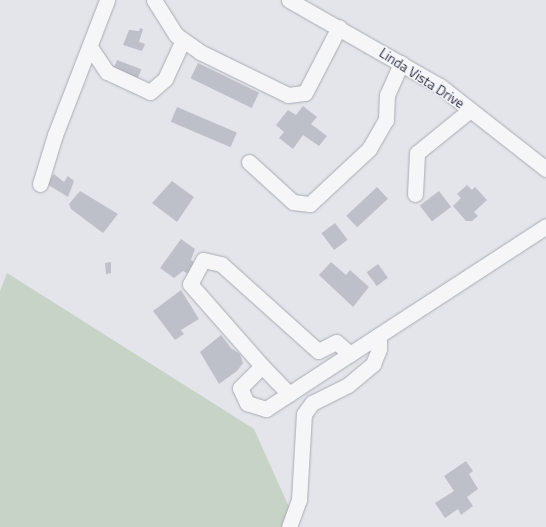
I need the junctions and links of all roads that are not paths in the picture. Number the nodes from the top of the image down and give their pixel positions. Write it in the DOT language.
graph roads {
  1 [pos="107,0"];
  2 [pos="154,0"];
  3 [pos="289,0"];
  4 [pos="338,26"];
  5 [pos="183,40"];
  6 [pos="90,47"];
  7 [pos="400,63"];
  8 [pos="470,110"];
  9 [pos="249,162"];
  10 [pos="546,169"];
  11 [pos="40,184"];
  12 [pos="415,194"];
  13 [pos="546,226"];
  14 [pos="379,335"];
  15 [pos="350,354"];
  16 [pos="262,366"];
  17 [pos="289,394"];
  18 [pos="289,527"];
  1 -- 6 [label="street"];
  2 -- 5 [label="street"];
  3 -- 4 [label="street, Linda Vista Drive"];
  4 -- 5 [label="street"];
  4 -- 7 [label="street, Linda Vista Drive"];
  5 -- 6 [label="street"];
  6 -- 11 [label="street"];
  7 -- 8 [label="street, Linda Vista Drive"];
  7 -- 9 [label="street"];
  8 -- 10 [label="street, Linda Vista Drive"];
  8 -- 12 [label="street"];
  13 -- 14 [label="street"];
  14 -- 15 [label="street"];
  14 -- 18 [label="street"];
  15 -- 16 [label="street"];
  15 -- 17 [label="street"];
  16 -- 17 [label="street"];
  16 -- 17 [label="street"];
}
